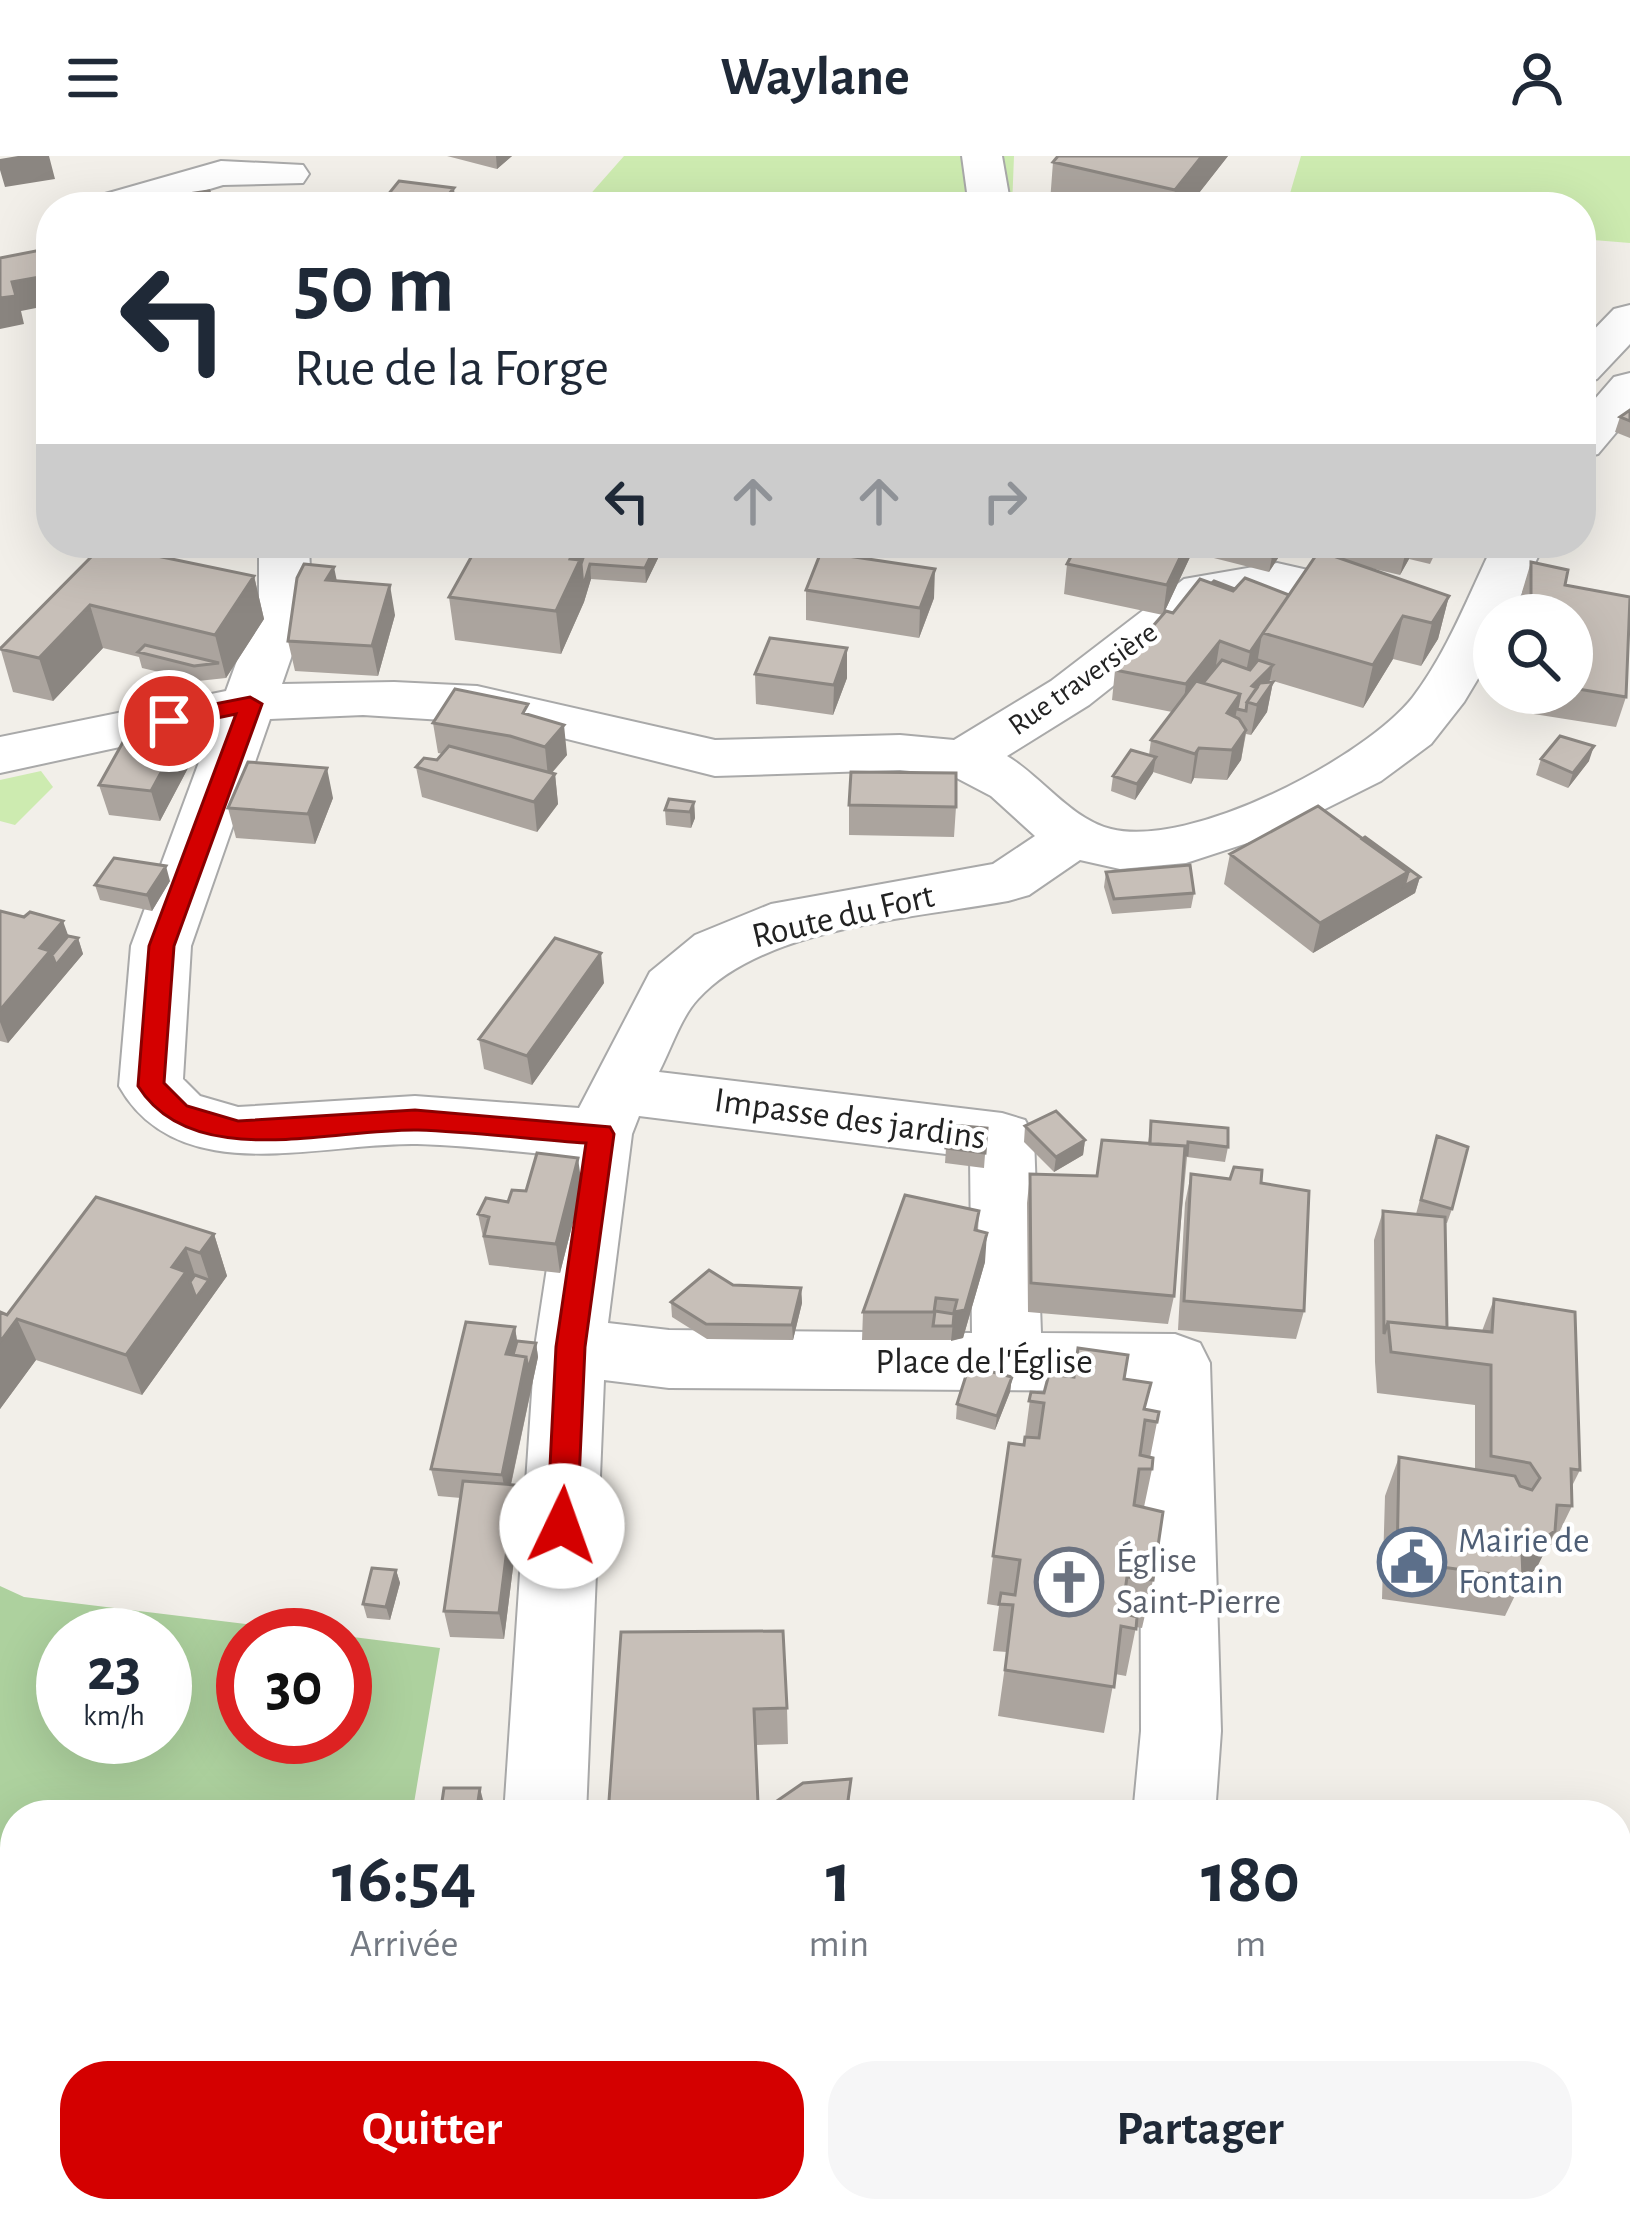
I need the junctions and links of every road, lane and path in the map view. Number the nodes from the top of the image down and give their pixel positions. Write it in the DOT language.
graph roads {
  1 [pos="982,156"];
  2 [pos="292,179"];
  3 [pos="157,192"];
  4 [pos="988,192"];
  5 [pos="1630,318"];
  6 [pos="1596,353"];
  7 [pos="284,558"];
  8 [pos="1512,558"];
  9 [pos="1494,594"];
  10 [pos="1473,624"];
  11 [pos="1473,637"];
  12 [pos="250,704"];
  13 [pos="0,754"];
  14 [pos="963,759"];
  15 [pos="1070,838"];
  16 [pos="609,1112"];
  17 [pos="570,1347"];
  18 [pos="1007,1364"];
  19 [pos="546,1800"];
  20 [pos="1175,1800"];
  1 -- 4 [label="street"];
  2 -- 3 [label="street"];
  5 -- 6 [label="street"];
  7 -- 12 [label="street"];
  8 -- 9 [label="street"];
  10 -- 14 [label="street, Rue traversière"];
  11 -- 15 [label="street"];
  12 -- 13 [label="street"];
  12 -- 14 [label="street"];
  12 -- 16 [label="street"];
  14 -- 15 [label="street"];
  15 -- 16 [label="street, Route du Fort"];
  16 -- 17 [label="street, Route du Fort"];
  16 -- 18 [label="street, Impasse des jardins"];
  17 -- 18 [label="street, Place de l'Église"];
  17 -- 19 [label="street, Route du Fort"];
  18 -- 20 [label="street, Place de l'Église"];
}
